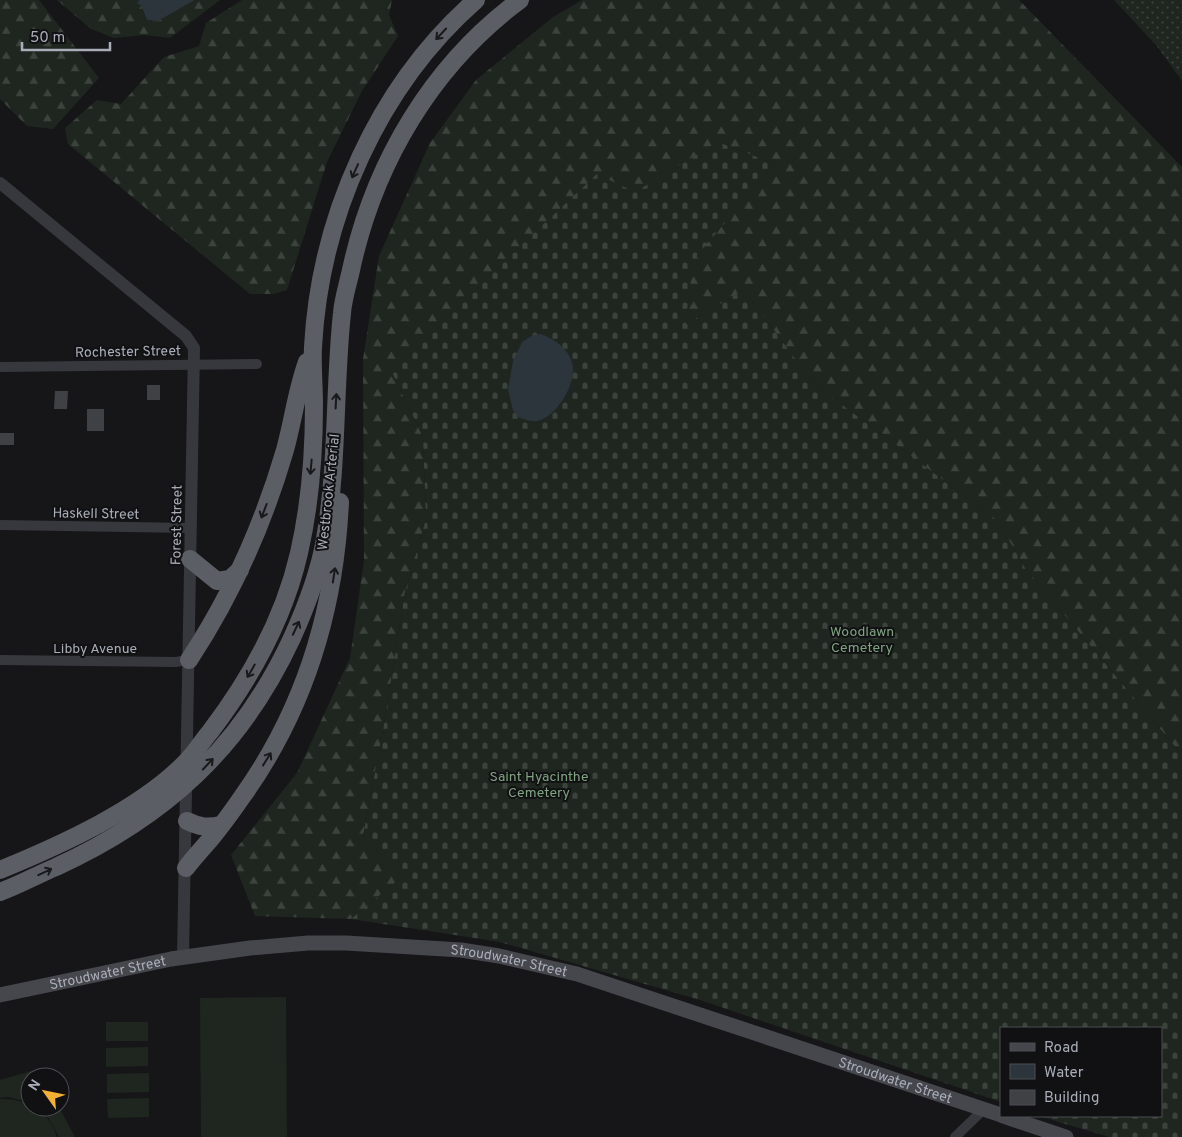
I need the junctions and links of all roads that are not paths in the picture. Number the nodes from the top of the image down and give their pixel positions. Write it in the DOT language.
graph roads {
  1 [pos="476,0"];
  2 [pos="520,0"];
  3 [pos="0,184"];
  4 [pos="313,347"];
  5 [pos="195,364"];
  6 [pos="257,364"];
  7 [pos="0,367"];
  8 [pos="334,448"];
  9 [pos="0,525"];
  10 [pos="191,528"];
  11 [pos="190,559"];
  12 [pos="240,570"];
  13 [pos="0,660"];
  14 [pos="190,660"];
  15 [pos="187,813"];
  16 [pos="221,825"];
  17 [pos="186,868"];
  18 [pos="0,870"];
  19 [pos="0,892"];
  20 [pos="183,957"];
  21 [pos="0,995"];
  22 [pos="983,1110"];
  23 [pos="1000,1114"];
  24 [pos="1008,1117"];
  25 [pos="955,1137"];
  26 [pos="1066,1137"];
  1 -- 4 [label="highway, Westbrook Arterial, one-way"];
  8 -- 2 [label="highway, Westbrook Arterial, one-way"];
  3 -- 5 [label="street, Forest Street"];
  4 -- 12 [label="highway, one-way"];
  4 -- 18 [label="highway, Westbrook Arterial, one-way"];
  5 -- 6 [label="street, Rochester Street"];
  5 -- 7 [label="street, Rochester Street"];
  5 -- 10 [label="street, Forest Street"];
  16 -- 8 [label="highway, one-way"];
  19 -- 8 [label="highway, Westbrook Arterial, one-way"];
  9 -- 10 [label="street, Haskell Street"];
  10 -- 11 [label="street, Forest Street"];
  11 -- 12 [label="highway"];
  11 -- 14 [label="street, Forest Street"];
  12 -- 14 [label="highway"];
  13 -- 14 [label="street, Libby Avenue"];
  14 -- 15 [label="street, Forest Street"];
  15 -- 16 [label="highway"];
  15 -- 17 [label="street, Forest Street"];
  16 -- 17 [label="highway"];
  17 -- 20 [label="street, Forest Street"];
  20 -- 21 [label="main road, Stroudwater Street"];
  20 -- 22 [label="main road, Stroudwater Street"];
  22 -- 23 [label="main road, Stroudwater Street"];
  22 -- 25 [label="street"];
  24 -- 26 [label="main road, Stroudwater Street"];
}
